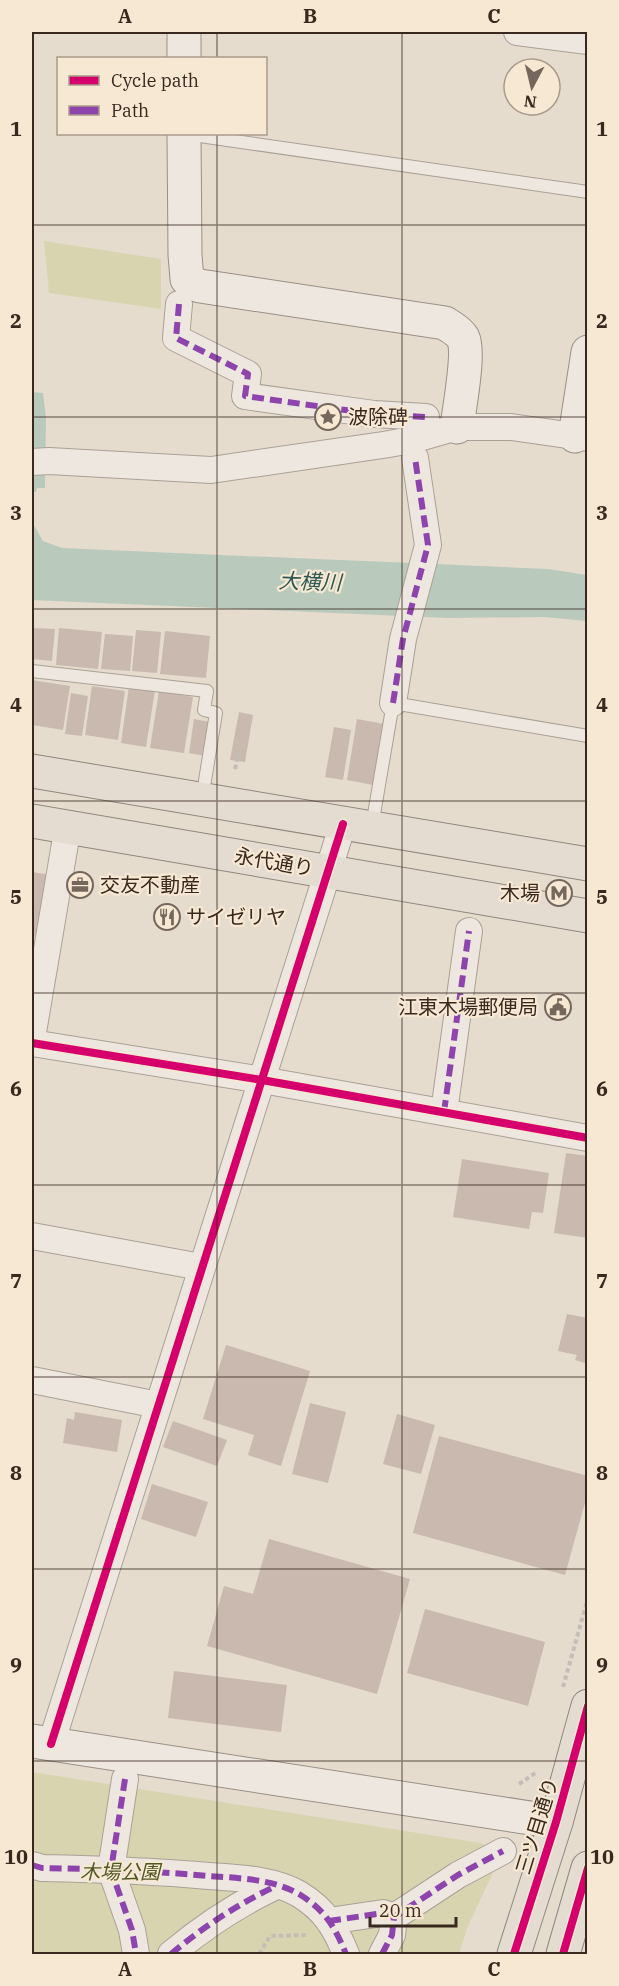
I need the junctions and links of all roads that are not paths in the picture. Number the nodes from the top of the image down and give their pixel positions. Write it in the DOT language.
graph roads {
  1 [pos="184,32"];
  2 [pos="517,32"];
  3 [pos="588,41"];
  4 [pos="184,57"];
  5 [pos="184,135"];
  6 [pos="191,135"];
  7 [pos="588,192"];
  8 [pos="179,304"];
  9 [pos="588,352"];
  10 [pos="426,417"];
  11 [pos="457,427"];
  12 [pos="581,437"];
  13 [pos="415,458"];
  14 [pos="40,462"];
  15 [pos="32,671"];
  16 [pos="393,703"];
  17 [pos="588,736"];
  18 [pos="32,771"];
  19 [pos="202,800"];
  20 [pos="32,821"];
  21 [pos="68,826"];
  22 [pos="358,826"];
  23 [pos="588,864"];
  24 [pos="328,871"];
  25 [pos="588,916"];
  26 [pos="469,931"];
  27 [pos="32,1038"];
  28 [pos="32,1043"];
  29 [pos="262,1080"];
  30 [pos="444,1112"];
  31 [pos="588,1138"];
  32 [pos="32,1236"];
  33 [pos="201,1267"];
  34 [pos="32,1380"];
  35 [pos="158,1405"];
  36 [pos="588,1706"];
  37 [pos="41,1742"];
  38 [pos="125,1779"];
  39 [pos="556,1822"];
  40 [pos="503,1851"];
  41 [pos="32,1865"];
  42 [pos="588,1868"];
  43 [pos="111,1870"];
  44 [pos="276,1886"];
  45 [pos="394,1917"];
  46 [pos="338,1938"];
  47 [pos="136,1954"];
  48 [pos="171,1954"];
  49 [pos="382,1954"];
  50 [pos="514,1954"];
  51 [pos="564,1954"];
  1 -- 4 [label="street"];
  2 -- 3 [label="street"];
  5 -- 11 [label="street"];
  6 -- 7 [label="lane"];
  8 -- 10 [label="street"];
  9 -- 12 [label="street"];
  11 -- 12 [label="street"];
  11 -- 14 [label="street"];
  13 -- 16 [label="street"];
  15 -- 19 [label="lane"];
  16 -- 17 [label="lane"];
  16 -- 22 [label="lane"];
  18 -- 19 [label="main road"];
  19 -- 22 [label="main road"];
  20 -- 21 [label="main road, 永代通り"];
  21 -- 24 [label="main road, 永代通り"];
  21 -- 27 [label="street"];
  22 -- 23 [label="main road"];
  22 -- 24 [label="street"];
  24 -- 25 [label="main road, 永代通り"];
  24 -- 29 [label="street"];
  26 -- 30 [label="street"];
  28 -- 29 [label="street"];
  29 -- 30 [label="street"];
  29 -- 33 [label="street"];
  30 -- 31 [label="street"];
  32 -- 33 [label="street"];
  33 -- 35 [label="street"];
  34 -- 35 [label="street"];
  35 -- 37 [label="street"];
  36 -- 39 [label="main road, 三ツ目通り"];
  37 -- 39 [label="street"];
  38 -- 43 [label="street"];
  39 -- 50 [label="main road, 三ツ目通り"];
  40 -- 45 [label="street"];
  41 -- 43 [label="street"];
  42 -- 51 [label="main road"];
  43 -- 44 [label="street"];
  43 -- 47 [label="street"];
  44 -- 46 [label="street"];
  44 -- 48 [label="street"];
  45 -- 46 [label="street"];
  45 -- 49 [label="street"];
}
